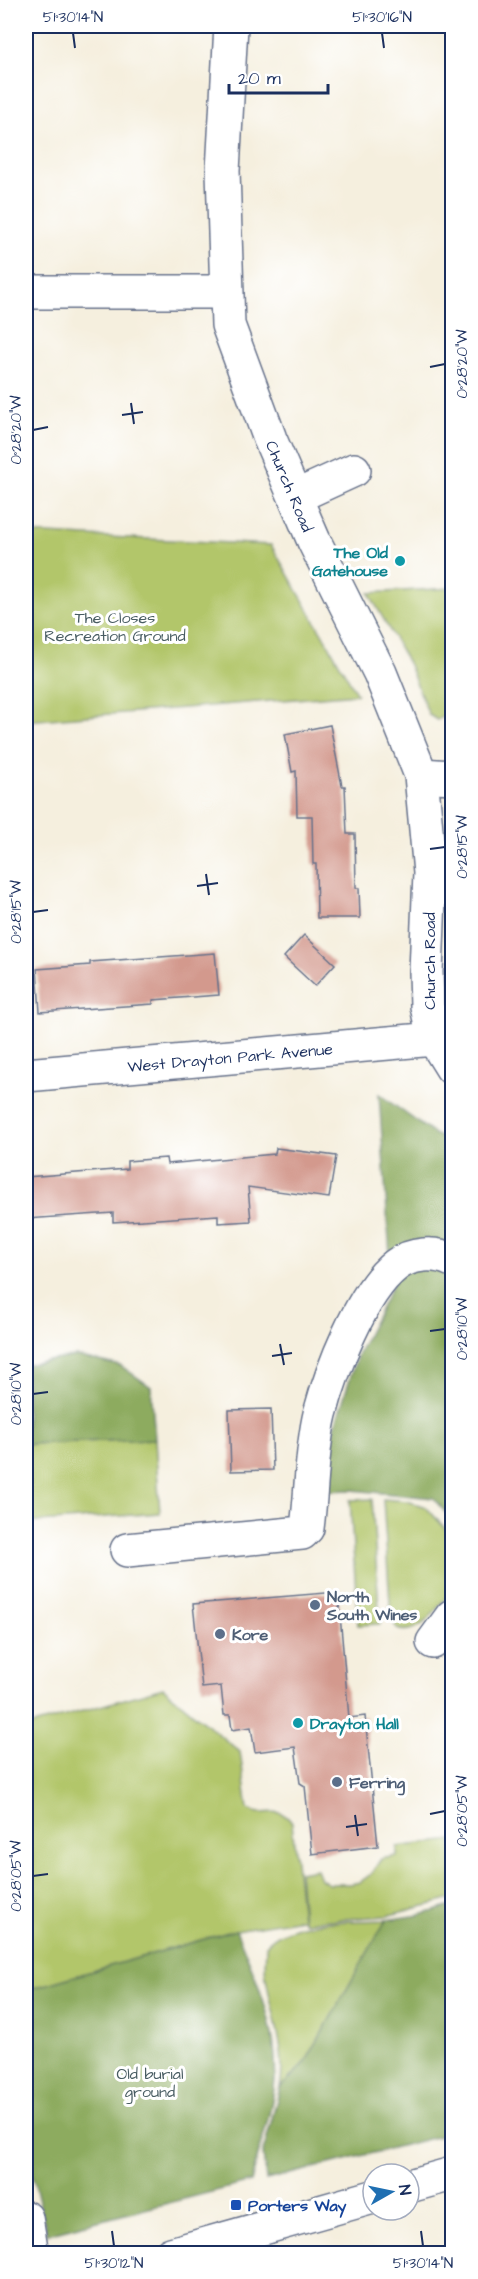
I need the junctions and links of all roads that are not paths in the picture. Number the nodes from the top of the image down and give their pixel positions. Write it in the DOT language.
graph roads {
  1 [pos="231,26"];
  2 [pos="26,292"];
  3 [pos="227,292"];
  4 [pos="354,471"];
  5 [pos="295,496"];
  6 [pos="420,775"];
  7 [pos="453,777"];
  8 [pos="434,1039"];
  9 [pos="453,1068"];
  10 [pos="26,1075"];
  11 [pos="453,1260"];
  12 [pos="128,1550"];
  13 [pos="453,1616"];
  14 [pos="433,1642"];
  15 [pos="453,2174"];
  16 [pos="421,2183"];
  17 [pos="361,2200"];
  18 [pos="26,2218"];
  19 [pos="32,2253"];
  20 [pos="171,2253"];
  1 -- 3 [label="street, Church Road"];
  2 -- 3 [label="street"];
  3 -- 5 [label="street, Church Road"];
  4 -- 5 [label="street"];
  5 -- 6 [label="street, Church Road"];
  6 -- 7 [label="street"];
  6 -- 8 [label="street, Church Road"];
  8 -- 9 [label="street, Church Road"];
  8 -- 10 [label="street, West Drayton Park Avenue"];
  11 -- 12 [label="street"];
  13 -- 14 [label="street"];
  15 -- 16 [label="street"];
  17 -- 20 [label="street"];
  18 -- 19 [label="street"];
}
